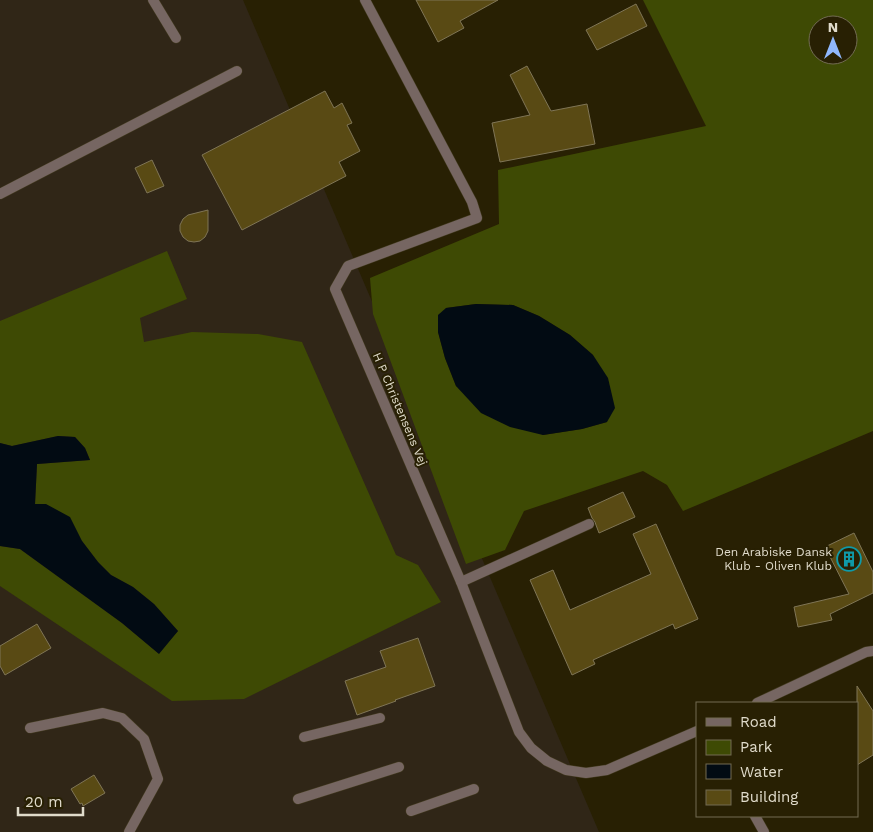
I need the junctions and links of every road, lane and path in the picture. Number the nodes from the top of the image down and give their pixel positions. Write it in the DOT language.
graph roads {
  1 [pos="153,0"];
  2 [pos="365,0"];
  3 [pos="176,38"];
  4 [pos="237,71"];
  5 [pos="0,194"];
  6 [pos="589,524"];
  7 [pos="461,582"];
  8 [pos="873,651"];
  9 [pos="759,702"];
  10 [pos="380,718"];
  11 [pos="30,728"];
  12 [pos="696,731"];
  13 [pos="304,737"];
  14 [pos="399,767"];
  15 [pos="474,789"];
  16 [pos="298,799"];
  17 [pos="411,812"];
  18 [pos="756,817"];
  19 [pos="129,832"];
  20 [pos="764,832"];
  1 -- 3 [label="street"];
  2 -- 7 [label="street, H P Christensens Vej"];
  4 -- 5 [label="street"];
  6 -- 7 [label="street"];
  7 -- 12 [label="street, H P Christensens Vej"];
  8 -- 9 [label="street"];
  10 -- 13 [label="street"];
  11 -- 19 [label="street"];
  14 -- 16 [label="street"];
  15 -- 17 [label="street"];
  18 -- 20 [label="street"];
}
